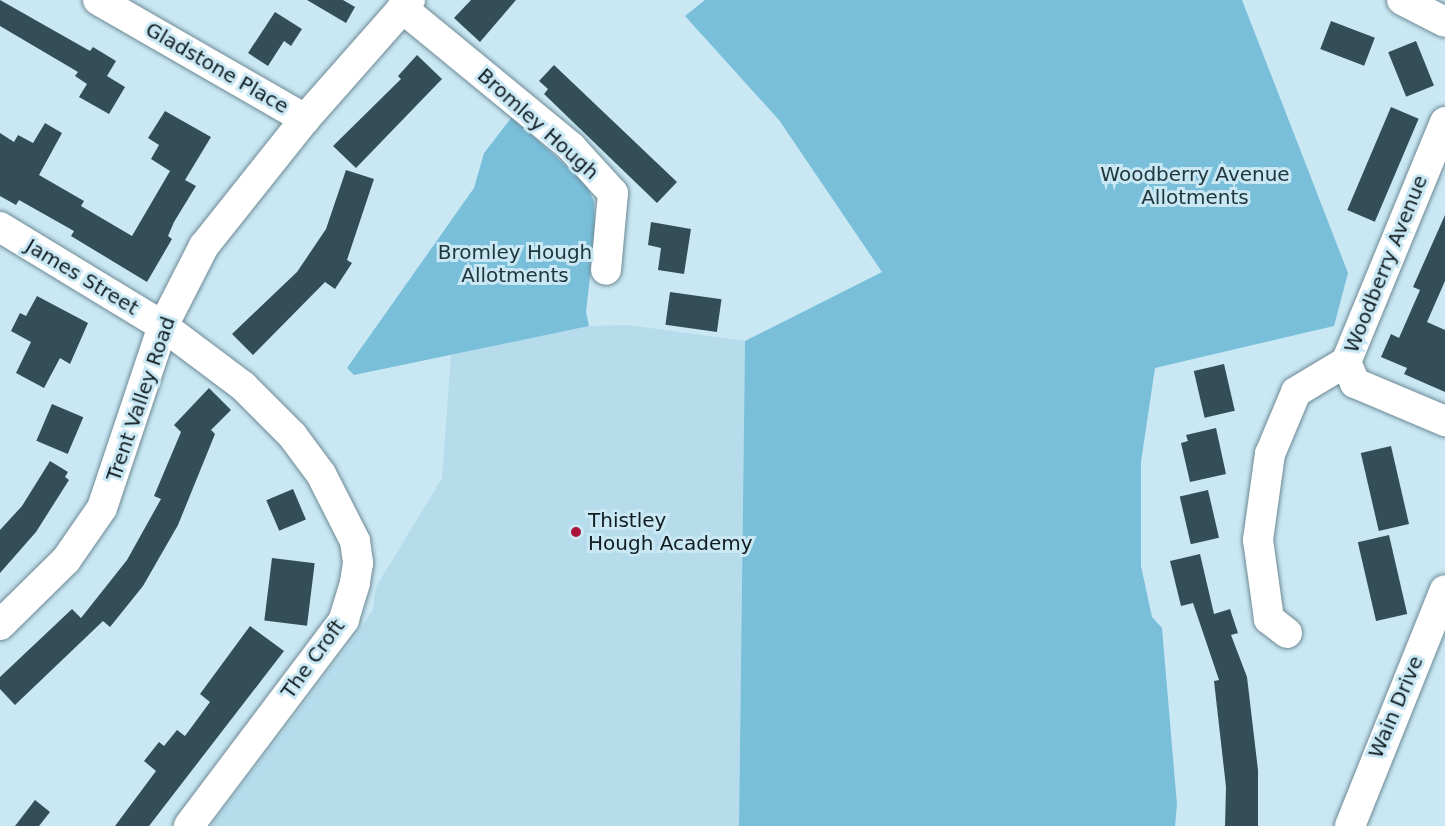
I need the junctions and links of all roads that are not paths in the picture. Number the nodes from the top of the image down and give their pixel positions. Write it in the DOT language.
graph roads {
  1 [pos="98,0"];
  2 [pos="1402,0"];
  3 [pos="406,4"];
  4 [pos="1445,22"];
  5 [pos="305,119"];
  6 [pos="1445,122"];
  7 [pos="0,227"];
  8 [pos="606,270"];
  9 [pos="163,326"];
  10 [pos="1346,362"];
  11 [pos="1445,421"];
  12 [pos="1445,590"];
  13 [pos="0,624"];
  14 [pos="1287,633"];
  15 [pos="189,826"];
  16 [pos="1350,826"];
  1 -- 5 [label="street, Gladstone Place"];
  2 -- 4 [label="street"];
  3 -- 5 [label="street, Trent Valley Road"];
  3 -- 8 [label="street, Bromley Hough"];
  5 -- 9 [label="street, Trent Valley Road"];
  6 -- 10 [label="street, Woodberry Avenue"];
  7 -- 9 [label="street, James Street"];
  9 -- 13 [label="street, Trent Valley Road"];
  9 -- 15 [label="street, The Croft"];
  10 -- 11 [label="street, Woodberry Avenue"];
  10 -- 14 [label="street"];
  12 -- 16 [label="street, Wain Drive"];
}
